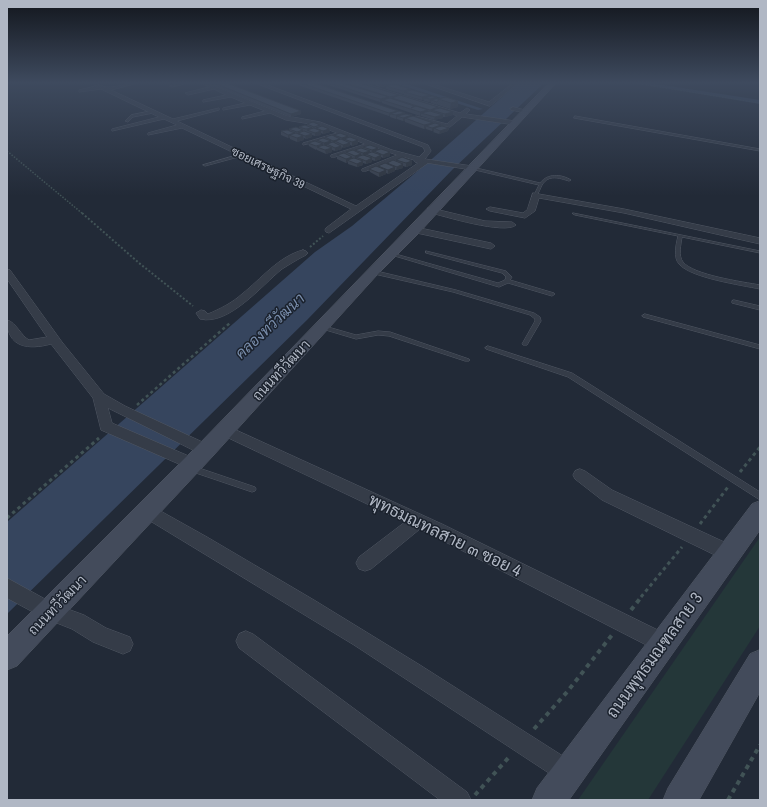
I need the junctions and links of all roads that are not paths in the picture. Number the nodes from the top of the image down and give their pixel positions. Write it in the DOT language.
graph roads {
  1 [pos="150,121"];
  2 [pos="171,121"];
  3 [pos="301,121"];
  4 [pos="359,121"];
  5 [pos="428,121"];
  6 [pos="455,121"];
  7 [pos="509,121"];
  8 [pos="596,121"];
  9 [pos="316,123"];
  10 [pos="182,126"];
  11 [pos="302,127"];
  12 [pos="114,130"];
  13 [pos="343,133"];
  14 [pos="150,134"];
  15 [pos="306,144"];
  16 [pos="372,144"];
  17 [pos="760,150"];
  18 [pos="241,155"];
  19 [pos="403,155"];
  20 [pos="333,156"];
  21 [pos="426,160"];
  22 [pos="205,166"];
  23 [pos="465,167"];
  24 [pos="364,170"];
  25 [pos="569,180"];
  26 [pos="541,184"];
  27 [pos="536,194"];
  28 [pos="357,209"];
  29 [pos="490,209"];
  30 [pos="431,210"];
  31 [pos="575,214"];
  32 [pos="512,225"];
  33 [pos="329,230"];
  34 [pos="415,230"];
  35 [pos="680,236"];
  36 [pos="760,241"];
  37 [pos="491,246"];
  38 [pos="428,252"];
  39 [pos="760,252"];
  40 [pos="303,253"];
  41 [pos="390,254"];
  42 [pos="7,272"];
  43 [pos="372,272"];
  44 [pos="507,281"];
  45 [pos="760,287"];
  46 [pos="552,294"];
  47 [pos="734,302"];
  48 [pos="760,308"];
  49 [pos="201,313"];
  50 [pos="645,316"];
  51 [pos="7,323"];
  52 [pos="321,327"];
  53 [pos="54,339"];
  54 [pos="525,344"];
  55 [pos="760,347"];
  56 [pos="488,348"];
  57 [pos="467,360"];
  58 [pos="99,397"];
  59 [pos="225,430"];
  60 [pos="206,450"];
  61 [pos="191,466"];
  62 [pos="580,475"];
  63 [pos="252,489"];
  64 [pos="760,496"];
  65 [pos="148,511"];
  66 [pos="760,511"];
  67 [pos="419,522"];
  68 [pos="729,553"];
  69 [pos="365,563"];
  70 [pos="13,591"];
  71 [pos="50,612"];
  72 [pos="246,641"];
  73 [pos="663,643"];
  74 [pos="123,644"];
  75 [pos="11,645"];
  76 [pos="760,664"];
  77 [pos="569,772"];
  78 [pos="459,800"];
  79 [pos="550,800"];
  80 [pos="680,800"];
  1 -- 12 [label="street"];
  2 -- 10 [label="street, ซอยเศรษฐกิจ 39"];
  3 -- 9 [label="street"];
  4 -- 21 [label="street"];
  5 -- 6 [label="street"];
  7 -- 23 [label="main road, ถนนทวีวัฒนา"];
  8 -- 17 [label="lane"];
  9 -- 11 [label="street"];
  9 -- 13 [label="street"];
  10 -- 14 [label="street"];
  10 -- 18 [label="street, ซอยเศรษฐกิจ 39"];
  13 -- 15 [label="street"];
  13 -- 16 [label="street"];
  16 -- 19 [label="street"];
  16 -- 20 [label="street"];
  18 -- 22 [label="lane"];
  18 -- 28 [label="street, ซอยเศรษฐกิจ 39"];
  19 -- 21 [label="street"];
  19 -- 24 [label="street"];
  21 -- 23 [label="street"];
  21 -- 28 [label="street"];
  23 -- 26 [label="lane"];
  23 -- 30 [label="main road, ถนนทวีวัฒนา"];
  25 -- 26 [label="lane"];
  26 -- 27 [label="lane"];
  27 -- 29 [label="street"];
  27 -- 36 [label="street"];
  28 -- 33 [label="street"];
  30 -- 32 [label="street"];
  30 -- 34 [label="main road, ถนนทวีวัฒนา"];
  31 -- 35 [label="lane"];
  34 -- 37 [label="street"];
  34 -- 41 [label="main road, ถนนทวีวัฒนา"];
  35 -- 39 [label="lane"];
  35 -- 45 [label="lane"];
  38 -- 44 [label="lane"];
  40 -- 49 [label="street"];
  41 -- 43 [label="main road, ถนนทวีวัฒนา"];
  41 -- 44 [label="lane"];
  42 -- 53 [label="street"];
  43 -- 52 [label="main road, ถนนทวีวัฒนา"];
  43 -- 54 [label="lane"];
  44 -- 46 [label="lane"];
  47 -- 48 [label="lane"];
  50 -- 55 [label="lane"];
  51 -- 53 [label="street"];
  52 -- 57 [label="lane"];
  52 -- 59 [label="main road, ถนนทวีวัฒนา"];
  53 -- 58 [label="street"];
  56 -- 64 [label="lane"];
  58 -- 60 [label="street"];
  58 -- 61 [label="street"];
  59 -- 60 [label="main road, ถนนทวีวัฒนา"];
  59 -- 67 [label="street, พุทธมณทลสาย ๓ ซอย 4"];
  60 -- 61 [label="main road, ถนนทวีวัฒนา"];
  61 -- 63 [label="lane"];
  61 -- 65 [label="main road, ถนนทวีวัฒนา"];
  62 -- 68 [label="street"];
  65 -- 71 [label="main road, ถนนทวีวัฒนา"];
  65 -- 77 [label="street"];
  66 -- 68 [label="main road, ถนนพุทธมณฑลสาย 3"];
  67 -- 69 [label="street"];
  67 -- 73 [label="street, พุทธมณทลสาย ๓ ซอย 4"];
  68 -- 73 [label="main road, ถนนพุทธมณฑลสาย 3"];
  70 -- 71 [label="street"];
  71 -- 74 [label="street"];
  71 -- 75 [label="main road, ถนนทวีวัฒนา"];
  72 -- 78 [label="street"];
  73 -- 77 [label="main road, ถนนพุทธมณฑลสาย 3"];
  76 -- 80 [label="main road"];
  77 -- 79 [label="main road, ถนนพุทธมณฑลสาย 3"];
}
